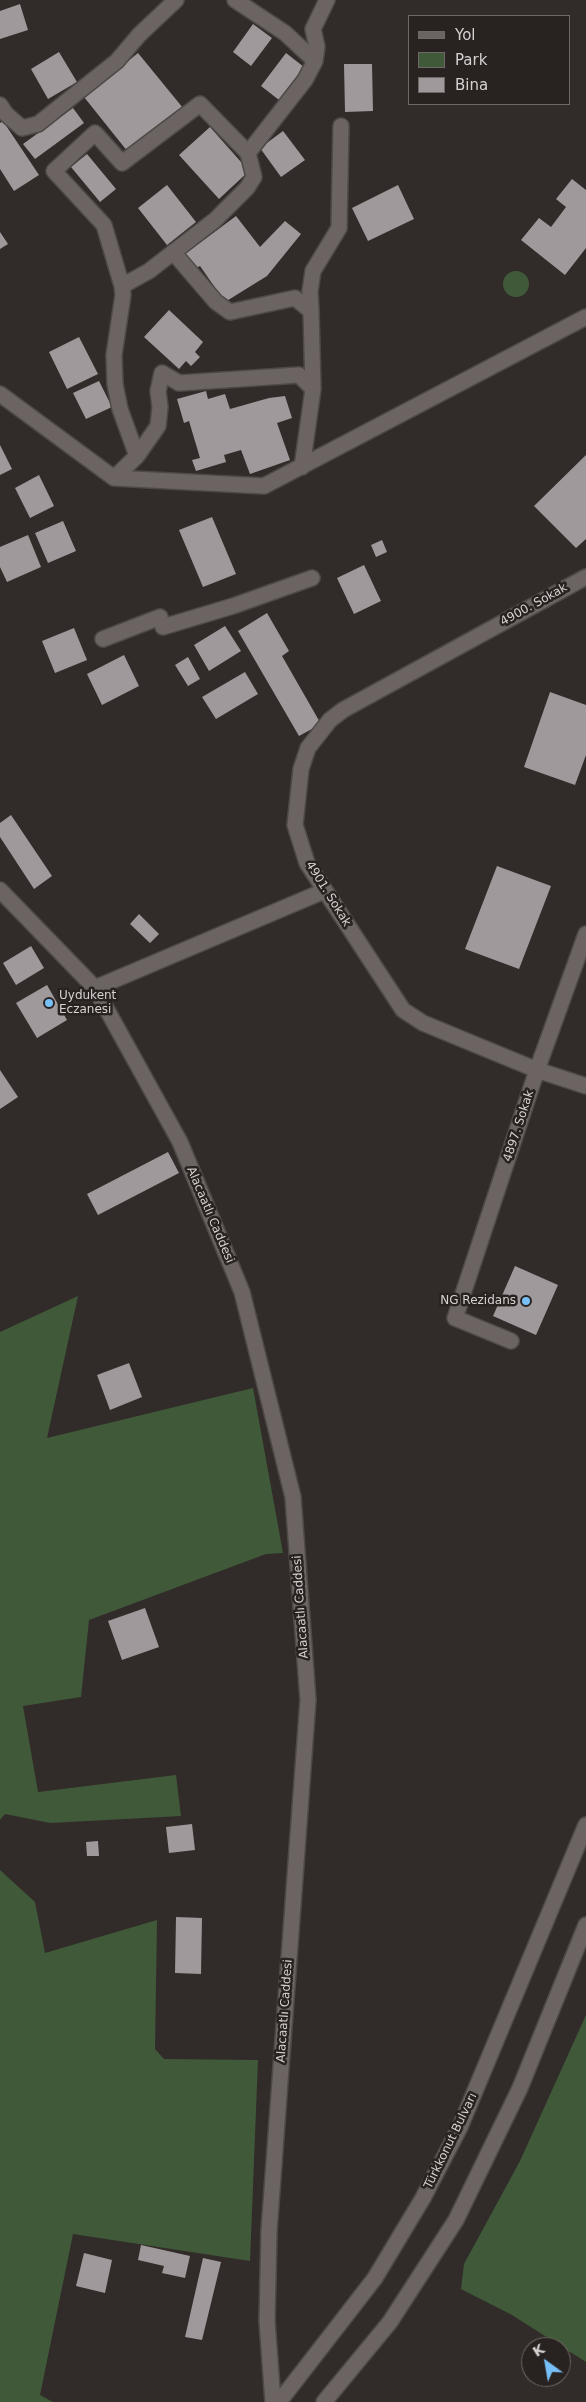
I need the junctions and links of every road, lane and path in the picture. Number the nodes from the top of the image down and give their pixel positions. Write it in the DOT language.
graph roads {
  1 [pos="235,0"];
  2 [pos="328,0"];
  3 [pos="169,3"];
  4 [pos="315,61"];
  5 [pos="0,105"];
  6 [pos="342,126"];
  7 [pos="248,153"];
  8 [pos="173,252"];
  9 [pos="122,286"];
  10 [pos="311,311"];
  11 [pos="586,317"];
  12 [pos="313,389"];
  13 [pos="0,394"];
  14 [pos="138,456"];
  15 [pos="302,467"];
  16 [pos="114,478"];
  17 [pos="586,577"];
  18 [pos="312,578"];
  19 [pos="483,634"];
  20 [pos="103,639"];
  21 [pos="0,890"];
  22 [pos="324,891"];
  23 [pos="586,934"];
  24 [pos="96,988"];
  25 [pos="537,1070"];
  26 [pos="586,1086"];
  27 [pos="511,1342"];
  28 [pos="586,1825"];
  29 [pos="586,1925"];
  30 [pos="273,2402"];
  31 [pos="279,2402"];
  32 [pos="324,2402"];
  1 -- 4 [label="street"];
  2 -- 4 [label="street"];
  3 -- 5 [label="street"];
  4 -- 7 [label="street"];
  6 -- 10 [label="street"];
  7 -- 8 [label="street"];
  7 -- 9 [label="street"];
  8 -- 9 [label="street"];
  8 -- 10 [label="street"];
  9 -- 14 [label="street"];
  10 -- 12 [label="street"];
  11 -- 15 [label="street"];
  12 -- 14 [label="street"];
  12 -- 15 [label="street"];
  13 -- 16 [label="street"];
  14 -- 16 [label="street"];
  15 -- 16 [label="street"];
  17 -- 19 [label="street, 4900. Sokak"];
  18 -- 20 [label="street"];
  19 -- 22 [label="street, 4901. Sokak"];
  21 -- 24 [label="street, Alacaatlı Caddesi"];
  22 -- 24 [label="street"];
  22 -- 25 [label="street, 4901. Sokak"];
  23 -- 25 [label="street, 4897. Sokak"];
  24 -- 30 [label="street, Alacaatlı Caddesi"];
  25 -- 26 [label="street, 4901. Sokak"];
  25 -- 27 [label="street, 4897. Sokak"];
  28 -- 31 [label="street, Türkkonut Bulvarı"];
  29 -- 32 [label="street"];
}
